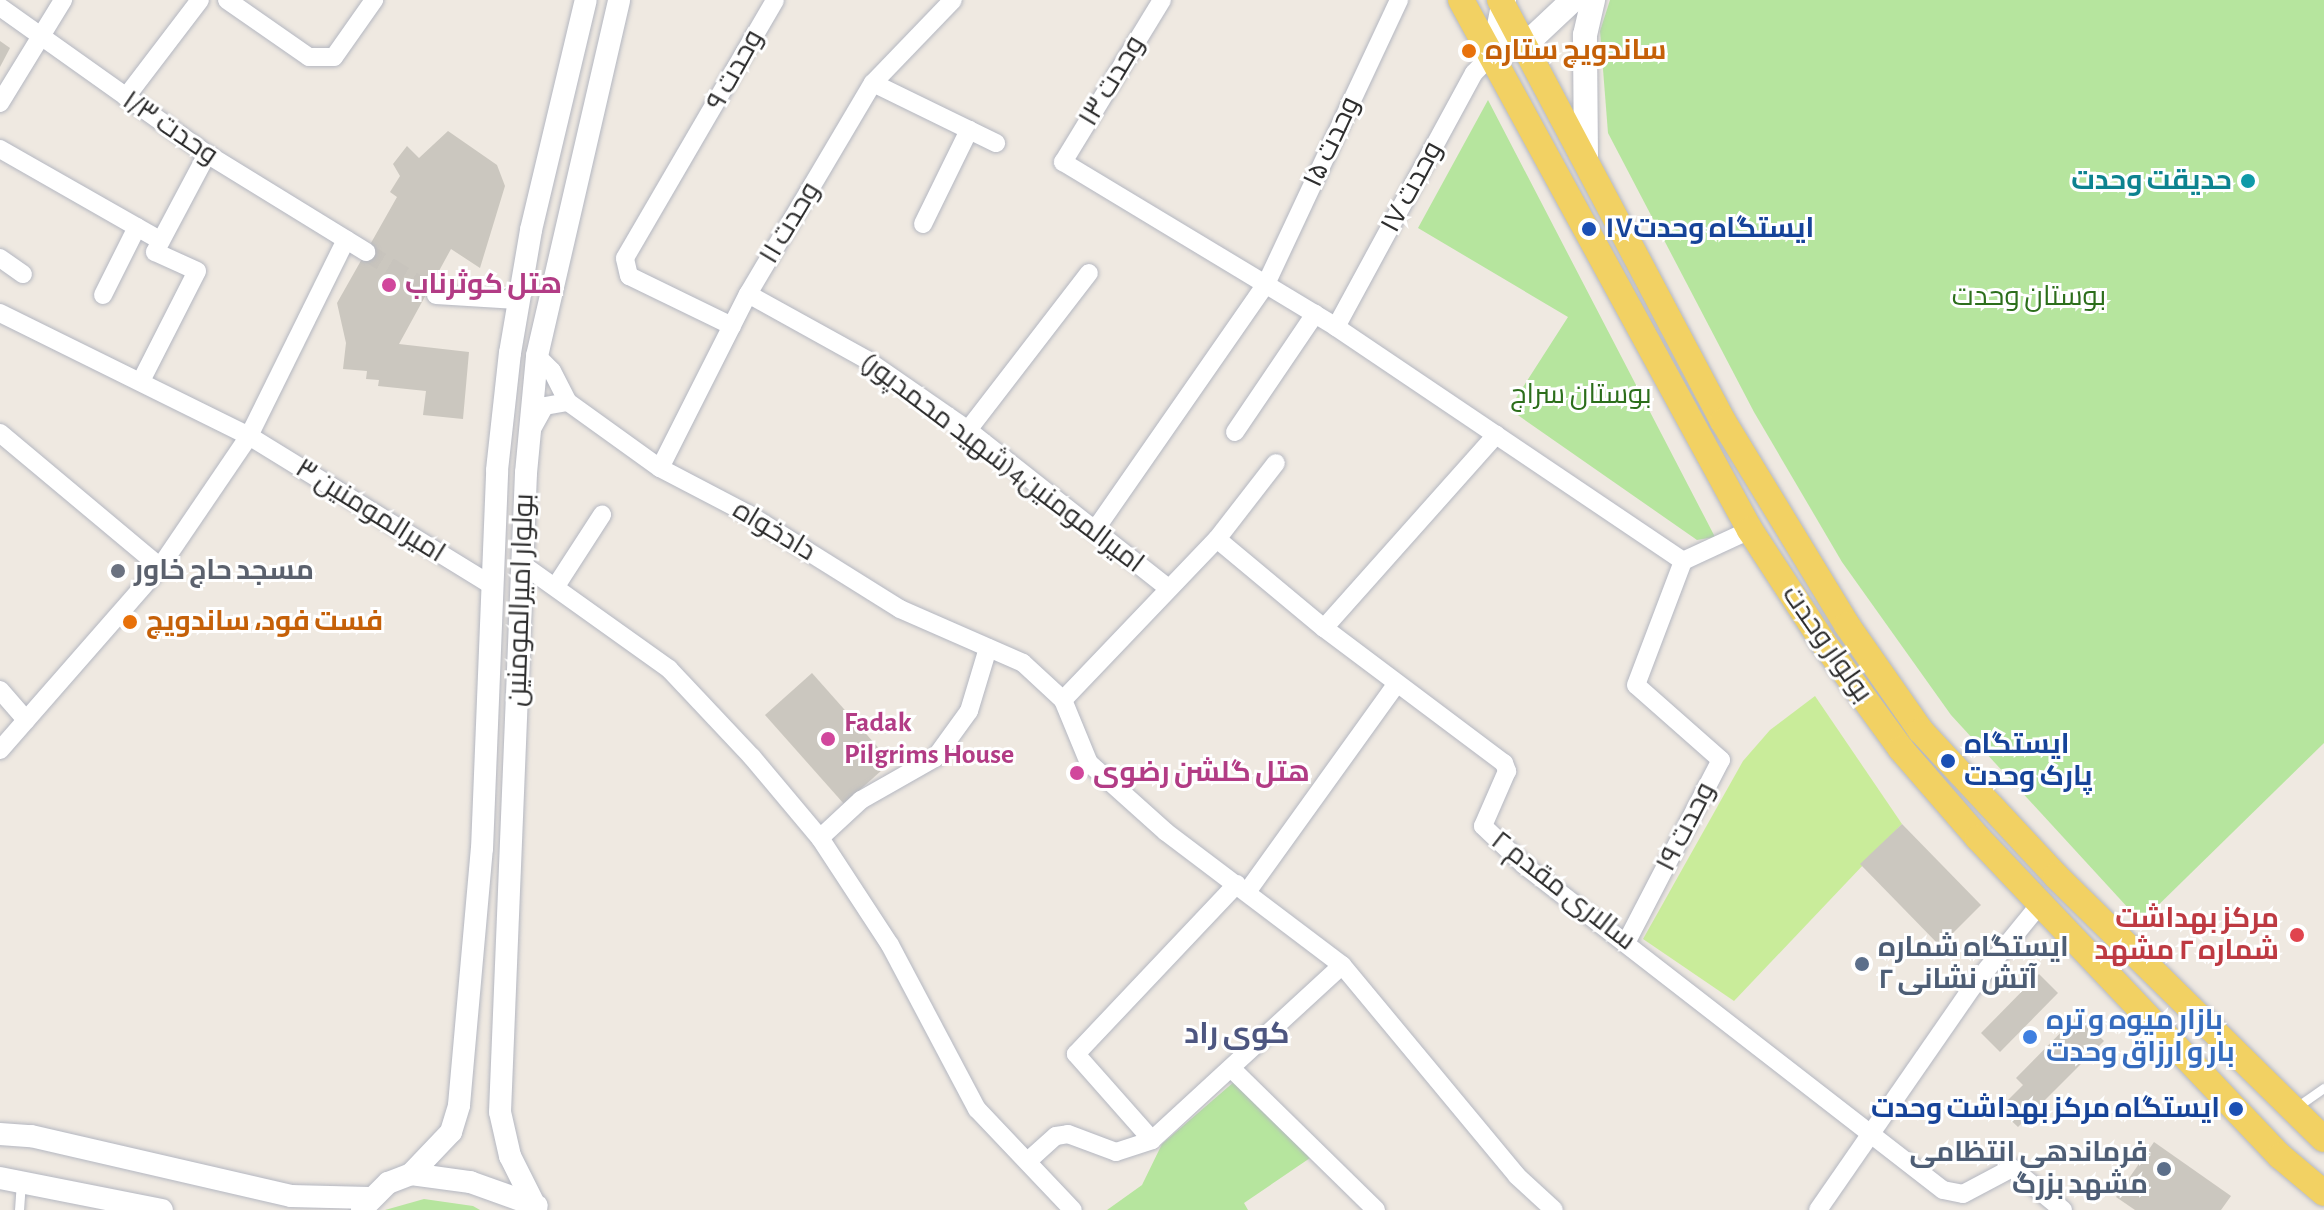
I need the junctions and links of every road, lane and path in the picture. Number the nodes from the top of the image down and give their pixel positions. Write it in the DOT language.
graph roads {
  1 [pos="63,0"];
  2 [pos="200,0"];
  3 [pos="227,0"];
  4 [pos="374,0"];
  5 [pos="586,0"];
  6 [pos="619,0"];
  7 [pos="775,0"];
  8 [pos="953,0"];
  9 [pos="1162,0"];
  10 [pos="1399,0"];
  11 [pos="1461,0"];
  12 [pos="1573,0"];
  13 [pos="1593,0"];
  14 [pos="1502,1"];
  15 [pos="0,7"];
  16 [pos="37,37"];
  17 [pos="1525,45"];
  18 [pos="1494,52"];
  19 [pos="873,83"];
  20 [pos="126,97"];
  21 [pos="0,103"];
  22 [pos="969,130"];
  23 [pos="996,143"];
  24 [pos="0,149"];
  25 [pos="207,154"];
  26 [pos="1586,158"];
  27 [pos="923,224"];
  28 [pos="137,227"];
  29 [pos="346,240"];
  30 [pos="161,241"];
  31 [pos="366,252"];
  32 [pos="0,258"];
  33 [pos="1089,273"];
  34 [pos="23,274"];
  35 [pos="1266,284"];
  36 [pos="748,294"];
  37 [pos="103,295"];
  38 [pos="436,295"];
  39 [pos="517,300"];
  40 [pos="0,313"];
  41 [pos="1315,314"];
  42 [pos="732,326"];
  43 [pos="1336,327"];
  44 [pos="537,356"];
  45 [pos="141,381"];
  46 [pos="568,402"];
  47 [pos="968,430"];
  48 [pos="1235,432"];
  49 [pos="0,433"];
  50 [pos="530,433"];
  51 [pos="1496,435"];
  52 [pos="249,436"];
  53 [pos="1276,463"];
  54 [pos="660,468"];
  55 [pos="602,515"];
  56 [pos="1095,530"];
  57 [pos="1750,530"];
  58 [pos="1217,539"];
  59 [pos="1683,561"];
  60 [pos="522,564"];
  61 [pos="160,567"];
  62 [pos="491,585"];
  63 [pos="556,586"];
  64 [pos="1169,589"];
  65 [pos="1324,628"];
  66 [pos="988,648"];
  67 [pos="1397,683"];
  68 [pos="0,690"];
  69 [pos="1063,700"];
  70 [pos="26,720"];
  71 [pos="0,750"];
  72 [pos="820,838"];
  73 [pos="1242,888"];
  74 [pos="2040,904"];
  75 [pos="1627,941"];
  76 [pos="1342,965"];
  77 [pos="1231,1068"];
  78 [pos="2324,1088"];
  79 [pos="2311,1126"];
  80 [pos="0,1134"];
  81 [pos="1869,1138"];
  82 [pos="1152,1140"];
  83 [pos="2280,1156"];
  84 [pos="1029,1160"];
  85 [pos="411,1174"];
  86 [pos="11,1178"];
  87 [pos="2324,1193"];
  88 [pos="365,1204"];
  89 [pos="537,1206"];
  90 [pos="19,1210"];
  91 [pos="162,1210"];
  92 [pos="1073,1210"];
  93 [pos="1376,1210"];
  94 [pos="1554,1210"];
  95 [pos="1818,1210"];
  96 [pos="2063,1210"];
  97 [pos="2321,1210"];
  1 -- 16 [label="street"];
  2 -- 20 [label="street"];
  3 -- 4 [label="street"];
  5 -- 39 [label="street, بولوار امیرالمومنین"];
  6 -- 44 [label="street, بولوار امیرالمومنین"];
  7 -- 42 [label="street, وحدت ۹"];
  8 -- 19 [label="street, وحدت ۱۱"];
  9 -- 35 [label="street, وحدت ۱۳"];
  10 -- 35 [label="street, وحدت ۱۵"];
  11 -- 18 [label="main road, بولوار وحدت"];
  12 -- 17 [label="main road"];
  13 -- 26 [label="main road"];
  14 -- 17 [label="main road, بولوار وحدت"];
  14 -- 18 [label="main road"];
  15 -- 16 [label="street, وحدت ۱/۳"];
  16 -- 20 [label="street, وحدت ۱/۳"];
  16 -- 21 [label="street"];
  17 -- 18 [label="main road"];
  17 -- 26 [label="main road, بولوار وحدت"];
  18 -- 43 [label="street, وحدت ۱۷"];
  18 -- 57 [label="main road, بولوار وحدت"];
  19 -- 22 [label="street"];
  19 -- 36 [label="street, وحدت ۱۱"];
  20 -- 25 [label="street, وحدت ۱/۳"];
  22 -- 23 [label="street"];
  22 -- 27 [label="street"];
  24 -- 28 [label="street"];
  25 -- 29 [label="street, وحدت ۱/۳"];
  25 -- 30 [label="street"];
  26 -- 79 [label="main road, بولوار وحدت"];
  28 -- 30 [label="street"];
  28 -- 37 [label="street"];
  29 -- 31 [label="street, وحدت ۱/۳"];
  29 -- 52 [label="street"];
  30 -- 45 [label="street"];
  32 -- 34 [label="street"];
  33 -- 47 [label="street"];
  35 -- 41 [label="street"];
  35 -- 56 [label="street, وحدت ۱۵"];
  36 -- 42 [label="street, وحدت ۱۱"];
  36 -- 47 [label="street, امیرالمومنین4(شهید محمدپور)"];
  38 -- 39 [label="street"];
  39 -- 62 [label="street, بولوار امیرالمومنین"];
  40 -- 45 [label="street, امیرالمومنین ۳"];
  41 -- 43 [label="street"];
  41 -- 48 [label="street"];
  42 -- 54 [label="street, وحدت ۱۱"];
  43 -- 51 [label="street"];
  44 -- 46 [label="street"];
  44 -- 50 [label="street, بولوار امیرالمومنین"];
  45 -- 52 [label="street, امیرالمومنین ۳"];
  46 -- 50 [label="street"];
  46 -- 54 [label="street, دادخواه"];
  47 -- 56 [label="street, امیرالمومنین4(شهید محمدپور)"];
  49 -- 61 [label="street"];
  50 -- 60 [label="street, بولوار امیرالمومنین"];
  51 -- 59 [label="street"];
  51 -- 65 [label="street"];
  52 -- 61 [label="street"];
  52 -- 62 [label="street, امیرالمومنین ۳"];
  53 -- 58 [label="street"];
  54 -- 66 [label="street, دادخواه"];
  55 -- 63 [label="street"];
  56 -- 64 [label="street, امیرالمومنین4(شهید محمدپور)"];
  57 -- 59 [label="street"];
  57 -- 74 [label="main road, بولوار وحدت"];
  58 -- 64 [label="street"];
  58 -- 65 [label="street, سالاری مقدم ۲"];
  59 -- 75 [label="street, وحدت ۱۹"];
  60 -- 63 [label="street"];
  60 -- 89 [label="street, بولوار امیرالمومنین"];
  61 -- 70 [label="street"];
  62 -- 85 [label="street, بولوار امیرالمومنین"];
  63 -- 72 [label="street"];
  64 -- 69 [label="street"];
  65 -- 67 [label="street, سالاری مقدم ۲"];
  66 -- 69 [label="street, دادخواه"];
  66 -- 72 [label="street"];
  67 -- 73 [label="street"];
  67 -- 75 [label="street, سالاری مقدم ۲"];
  68 -- 70 [label="street"];
  69 -- 73 [label="street"];
  70 -- 71 [label="street"];
  72 -- 84 [label="street"];
  73 -- 76 [label="street"];
  73 -- 82 [label="street"];
  74 -- 81 [label="street"];
  74 -- 83 [label="main road, بولوار وحدت"];
  75 -- 81 [label="street, سالاری مقدم ۲"];
  76 -- 77 [label="street"];
  76 -- 94 [label="street"];
  77 -- 82 [label="street"];
  77 -- 93 [label="street"];
  78 -- 79 [label="lane"];
  80 -- 88 [label="street"];
  81 -- 95 [label="street"];
  81 -- 96 [label="street, سالاری مقدم ۲"];
  82 -- 84 [label="street"];
  83 -- 87 [label="main road, بولوار وحدت"];
  83 -- 97 [label="main road"];
  84 -- 92 [label="street"];
  85 -- 88 [label="street, بولوار امیرالمومنین"];
  85 -- 89 [label="street"];
  86 -- 90 [label="lane"];
  86 -- 91 [label="street"];
}
